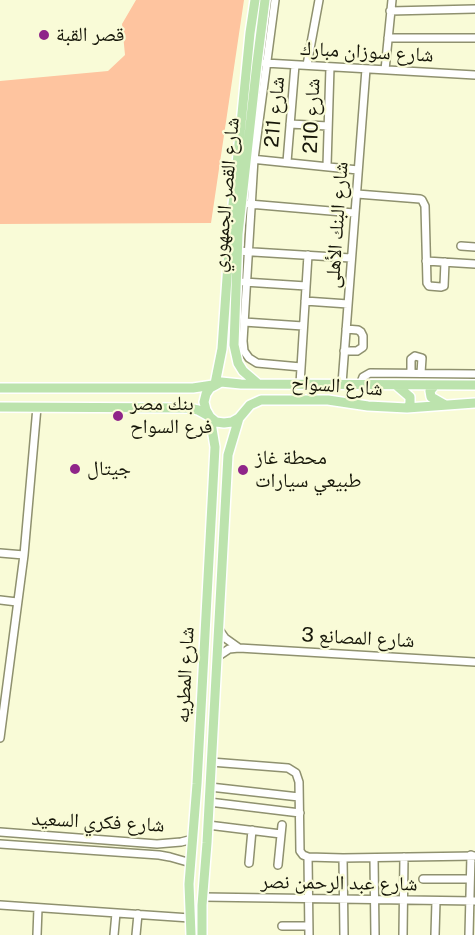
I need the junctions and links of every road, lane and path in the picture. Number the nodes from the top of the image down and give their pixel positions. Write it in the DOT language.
graph roads {
  1 [pos="255,0"];
  2 [pos="265,0"];
  3 [pos="275,0"];
  4 [pos="319,0"];
  5 [pos="392,0"];
  6 [pos="475,9"];
  7 [pos="390,11"];
  8 [pos="388,38"];
  9 [pos="475,38"];
  10 [pos="262,63"];
  11 [pos="295,65"];
  12 [pos="307,65"];
  13 [pos="330,67"];
  14 [pos="366,69"];
  15 [pos="385,70"];
  16 [pos="475,75"];
  17 [pos="290,124"];
  18 [pos="328,126"];
  19 [pos="250,158"];
  20 [pos="287,162"];
  21 [pos="327,166"];
  22 [pos="358,170"];
  23 [pos="357,194"];
  24 [pos="241,203"];
  25 [pos="251,204"];
  26 [pos="354,213"];
  27 [pos="461,246"];
  28 [pos="475,247"];
  29 [pos="237,250"];
  30 [pos="248,251"];
  31 [pos="308,255"];
  32 [pos="351,258"];
  33 [pos="426,261"];
  34 [pos="445,262"];
  35 [pos="475,264"];
  36 [pos="236,281"];
  37 [pos="246,282"];
  38 [pos="306,286"];
  39 [pos="305,301"];
  40 [pos="348,304"];
  41 [pos="244,322"];
  42 [pos="303,326"];
  43 [pos="346,329"];
  44 [pos="344,351"];
  45 [pos="229,366"];
  46 [pos="301,367"];
  47 [pos="411,373"];
  48 [pos="421,373"];
  49 [pos="475,374"];
  50 [pos="258,384"];
  51 [pos="300,384"];
  52 [pos="342,384"];
  53 [pos="214,385"];
  54 [pos="360,385"];
  55 [pos="396,385"];
  56 [pos="435,385"];
  57 [pos="475,385"];
  58 [pos="0,388"];
  59 [pos="190,388"];
  60 [pos="475,403"];
  61 [pos="445,406"];
  62 [pos="0,407"];
  63 [pos="37,407"];
  64 [pos="189,408"];
  65 [pos="407,408"];
  66 [pos="209,416"];
  67 [pos="239,418"];
  68 [pos="215,447"];
  69 [pos="229,451"];
  70 [pos="0,554"];
  71 [pos="24,555"];
  72 [pos="0,600"];
  73 [pos="17,602"];
  74 [pos="218,628"];
  75 [pos="239,648"];
  76 [pos="216,660"];
  77 [pos="475,662"];
  78 [pos="0,738"];
  79 [pos="211,762"];
  80 [pos="210,787"];
  81 [pos="299,797"];
  82 [pos="209,802"];
  83 [pos="300,813"];
  84 [pos="208,825"];
  85 [pos="252,830"];
  86 [pos="0,832"];
  87 [pos="193,839"];
  88 [pos="207,843"];
  89 [pos="0,844"];
  90 [pos="473,855"];
  91 [pos="308,857"];
  92 [pos="404,857"];
  93 [pos="343,858"];
  94 [pos="374,858"];
  95 [pos="190,863"];
  96 [pos="249,863"];
  97 [pos="278,865"];
  98 [pos="189,875"];
  99 [pos="423,879"];
  100 [pos="470,879"];
  101 [pos="189,894"];
  102 [pos="203,895"];
  103 [pos="309,899"];
  104 [pos="344,899"];
  105 [pos="375,900"];
  106 [pos="403,900"];
  107 [pos="436,901"];
  108 [pos="472,901"];
  109 [pos="0,906"];
  110 [pos="39,908"];
  111 [pos="116,913"];
  112 [pos="138,914"];
  113 [pos="190,918"];
  114 [pos="472,924"];
  115 [pos="282,926"];
  116 [pos="308,926"];
  117 [pos="37,935"];
  118 [pos="114,935"];
  119 [pos="136,935"];
  120 [pos="191,935"];
  121 [pos="202,935"];
  122 [pos="309,935"];
  123 [pos="344,935"];
  124 [pos="375,935"];
  125 [pos="403,935"];
  126 [pos="435,935"];
  127 [pos="469,935"];
  1 -- 45 [label="main road, شارع القصر الجمهوري"];
  2 -- 10 [label="main road, شارع القصر الجمهوري"];
  3 -- 10 [label="street"];
  4 -- 12 [label="street"];
  5 -- 7 [label="street"];
  6 -- 7 [label="street"];
  7 -- 8 [label="street"];
  8 -- 9 [label="street"];
  8 -- 15 [label="street"];
  10 -- 11 [label="street, شارع سوزان مبارك"];
  10 -- 19 [label="main road, شارع القصر الجمهوري"];
  11 -- 12 [label="street, شارع سوزان مبارك"];
  11 -- 17 [label="street, شارع 211"];
  12 -- 13 [label="street, شارع سوزان مبارك"];
  13 -- 14 [label="street, شارع سوزان مبارك"];
  13 -- 18 [label="street, شارع 210"];
  14 -- 15 [label="street, شارع سوزان مبارك"];
  14 -- 22 [label="street, شارع البنك الأهلى"];
  15 -- 16 [label="street, شارع سوزان مبارك"];
  17 -- 18 [label="street"];
  17 -- 20 [label="street, شارع 211"];
  18 -- 21 [label="street, شارع 210"];
  19 -- 20 [label="street"];
  19 -- 24 [label="main road, شارع القصر الجمهوري"];
  19 -- 25 [label="street"];
  20 -- 21 [label="street"];
  21 -- 22 [label="street"];
  22 -- 23 [label="street, شارع البنك الأهلى"];
  23 -- 26 [label="street, شارع البنك الأهلى"];
  23 -- 33 [label="street"];
  24 -- 25 [label="street"];
  24 -- 29 [label="main road, شارع القصر الجمهوري"];
  25 -- 26 [label="street"];
  25 -- 30 [label="street"];
  26 -- 32 [label="street, شارع البنك الأهلى"];
  27 -- 28 [label="street"];
  29 -- 30 [label="street"];
  29 -- 36 [label="main road, شارع القصر الجمهوري"];
  30 -- 31 [label="street"];
  30 -- 37 [label="street"];
  31 -- 32 [label="street"];
  31 -- 38 [label="street"];
  32 -- 40 [label="street, شارع البنك الأهلى"];
  33 -- 34 [label="street"];
  33 -- 34 [label="street"];
  34 -- 35 [label="street"];
  36 -- 37 [label="street"];
  36 -- 45 [label="main road, شارع القصر الجمهوري"];
  37 -- 38 [label="street"];
  37 -- 41 [label="street"];
  38 -- 39 [label="street"];
  39 -- 40 [label="street"];
  39 -- 42 [label="street"];
  40 -- 43 [label="street, شارع البنك الأهلى"];
  41 -- 42 [label="street"];
  41 -- 46 [label="street"];
  42 -- 46 [label="street"];
  43 -- 44 [label="street, شارع البنك الأهلى"];
  43 -- 44 [label="street"];
  44 -- 52 [label="street, شارع البنك الأهلى"];
  45 -- 50 [label="main road"];
  45 -- 53 [label="main road, شارع القصر الجمهوري"];
  46 -- 51 [label="street"];
  47 -- 48 [label="street"];
  47 -- 48 [label="street"];
  47 -- 54 [label="street"];
  48 -- 49 [label="street"];
  50 -- 51 [label="main road, شارع السواح"];
  50 -- 53 [label="main road, شارع السواح"];
  51 -- 52 [label="main road, شارع السواح"];
  52 -- 54 [label="main road, شارع السواح"];
  53 -- 59 [label="main road, شارع السواح"];
  53 -- 66 [label="main road"];
  54 -- 55 [label="main road, شارع السواح"];
  55 -- 56 [label="main road, شارع السواح"];
  55 -- 65 [label="main road"];
  56 -- 57 [label="main road, شارع السواح"];
  56 -- 61 [label="main road"];
  58 -- 59 [label="main road, شارع السواح"];
  59 -- 64 [label="main road"];
  60 -- 61 [label="main road, شارع السواح"];
  61 -- 65 [label="main road, شارع السواح"];
  62 -- 63 [label="main road"];
  63 -- 64 [label="main road"];
  63 -- 71 [label="street"];
  64 -- 66 [label="main road"];
  65 -- 67 [label="main road, شارع السواح"];
  66 -- 67 [label="main road"];
  66 -- 68 [label="main road, شارع المطريه"];
  67 -- 69 [label="main road, شارع المطريه"];
  68 -- 69 [label="main road"];
  68 -- 87 [label="main road, شارع المطريه"];
  69 -- 74 [label="main road, شارع المطريه"];
  70 -- 71 [label="street"];
  71 -- 73 [label="street"];
  72 -- 73 [label="street"];
  73 -- 78 [label="street"];
  74 -- 75 [label="street"];
  74 -- 76 [label="main road, شارع المطريه"];
  75 -- 76 [label="street"];
  75 -- 77 [label="street, شارع المصانع 3"];
  76 -- 79 [label="main road, شارع المطريه"];
  79 -- 80 [label="main road, شارع المطريه"];
  79 -- 81 [label="street"];
  80 -- 81 [label="street"];
  80 -- 82 [label="main road, شارع المطريه"];
  81 -- 83 [label="street"];
  82 -- 83 [label="street"];
  82 -- 84 [label="main road, شارع المطريه"];
  83 -- 91 [label="street"];
  84 -- 85 [label="street"];
  84 -- 88 [label="main road, شارع المطريه"];
  85 -- 96 [label="street"];
  85 -- 97 [label="street"];
  86 -- 87 [label="street, شارع فكري السعيد"];
  87 -- 95 [label="main road, شارع المطريه"];
  88 -- 98 [label="main road"];
  88 -- 102 [label="main road, شارع المطريه"];
  89 -- 95 [label="street, شارع فكري السعيد"];
  90 -- 92 [label="street"];
  90 -- 100 [label="street"];
  91 -- 93 [label="street"];
  91 -- 103 [label="street"];
  92 -- 94 [label="street"];
  92 -- 106 [label="street"];
  93 -- 94 [label="street"];
  93 -- 104 [label="street"];
  94 -- 105 [label="street"];
  95 -- 98 [label="main road, شارع المطريه"];
  98 -- 101 [label="main road, شارع المطريه"];
  99 -- 100 [label="street"];
  100 -- 108 [label="street"];
  101 -- 102 [label="main road"];
  101 -- 113 [label="main road, شارع المطريه"];
  102 -- 103 [label="street, شارع عبد الرحمن نصر"];
  102 -- 121 [label="main road, شارع المطريه"];
  103 -- 104 [label="street, شارع عبد الرحمن نصر"];
  103 -- 116 [label="street"];
  104 -- 105 [label="street, شارع عبد الرحمن نصر"];
  104 -- 123 [label="street"];
  105 -- 106 [label="street, شارع عبد الرحمن نصر"];
  105 -- 124 [label="street"];
  106 -- 107 [label="street, شارع عبد الرحمن نصر"];
  106 -- 125 [label="street"];
  107 -- 108 [label="street, شارع عبد الرحمن نصر"];
  107 -- 126 [label="street"];
  108 -- 114 [label="street"];
  109 -- 110 [label="street"];
  110 -- 111 [label="street"];
  110 -- 117 [label="street"];
  111 -- 112 [label="street"];
  111 -- 118 [label="street"];
  112 -- 113 [label="street"];
  112 -- 119 [label="street"];
  113 -- 120 [label="main road, شارع المطريه"];
  114 -- 127 [label="street"];
  115 -- 116 [label="street"];
  116 -- 122 [label="street"];
}
